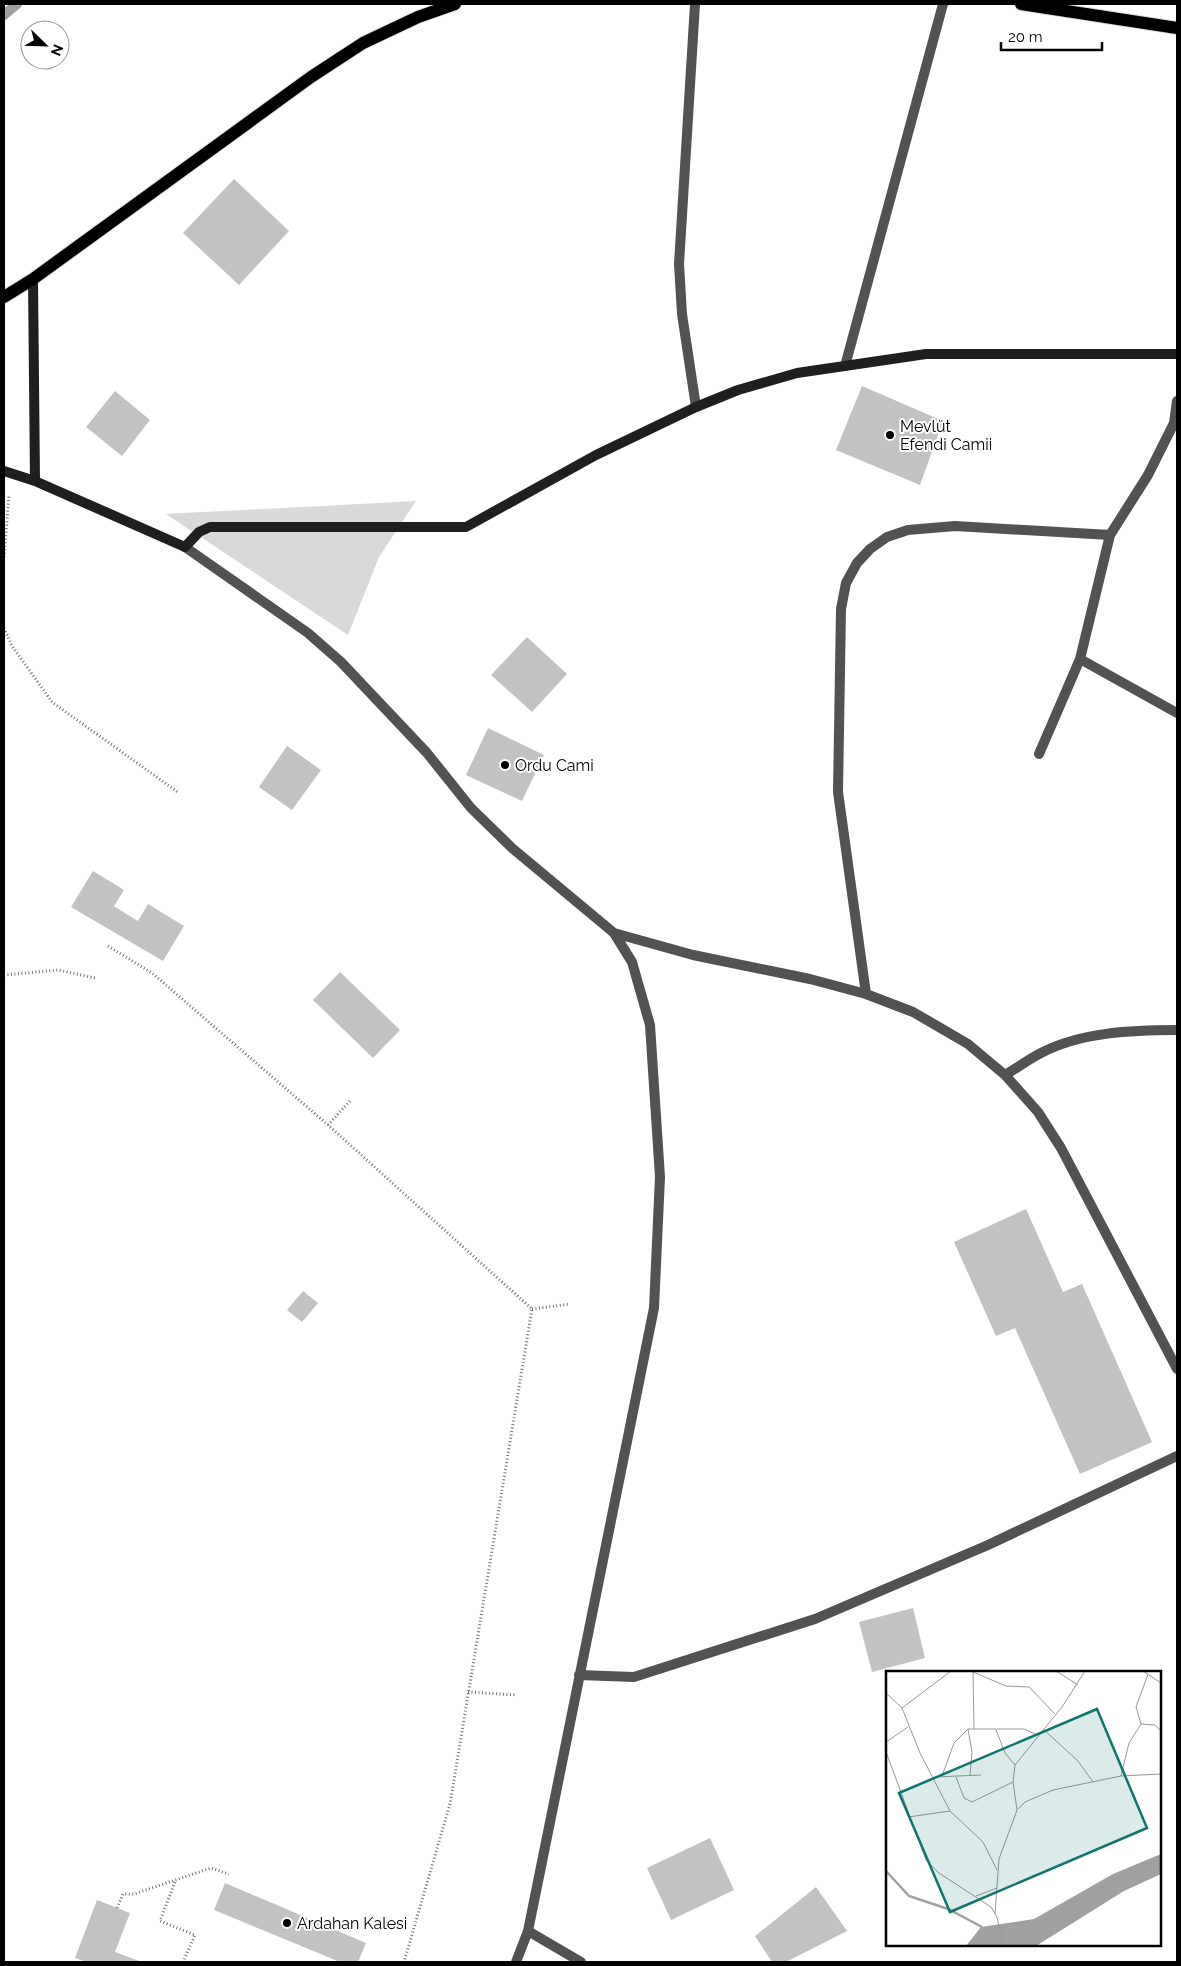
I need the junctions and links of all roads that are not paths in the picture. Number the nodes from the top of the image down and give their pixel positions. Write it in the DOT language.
graph roads {
  1 [pos="455,4"];
  2 [pos="695,4"];
  3 [pos="943,4"];
  4 [pos="1021,4"];
  5 [pos="1177,28"];
  6 [pos="33,279"];
  7 [pos="4,297"];
  8 [pos="1177,354"];
  9 [pos="845,366"];
  10 [pos="1177,401"];
  11 [pos="696,407"];
  12 [pos="1175,425"];
  13 [pos="9,473"];
  14 [pos="35,481"];
  15 [pos="1110,535"];
  16 [pos="185,547"];
  17 [pos="1080,659"];
  18 [pos="1177,714"];
  19 [pos="1039,754"];
  20 [pos="614,933"];
  21 [pos="866,994"];
  22 [pos="1177,1030"];
  23 [pos="1005,1075"];
  24 [pos="1177,1369"];
  25 [pos="1177,1456"];
  26 [pos="579,1675"];
  27 [pos="528,1930"];
  28 [pos="516,1962"];
  29 [pos="581,1962"];
  1 -- 6 [label="main road"];
  2 -- 11 [label="street"];
  3 -- 9 [label="street"];
  4 -- 5 [label="main road"];
  6 -- 7 [label="main road"];
  6 -- 14 [label="street"];
  8 -- 9 [label="street"];
  9 -- 11 [label="street"];
  10 -- 12 [label="street"];
  11 -- 16 [label="street"];
  12 -- 15 [label="street"];
  13 -- 14 [label="street"];
  14 -- 16 [label="street"];
  15 -- 17 [label="street"];
  15 -- 21 [label="street"];
  16 -- 20 [label="street"];
  17 -- 18 [label="street"];
  17 -- 19 [label="street"];
  20 -- 21 [label="street"];
  20 -- 26 [label="street"];
  21 -- 23 [label="street"];
  22 -- 23 [label="street"];
  23 -- 24 [label="street"];
  25 -- 26 [label="street"];
  26 -- 27 [label="street"];
  27 -- 28 [label="street"];
  27 -- 29 [label="street"];
}
